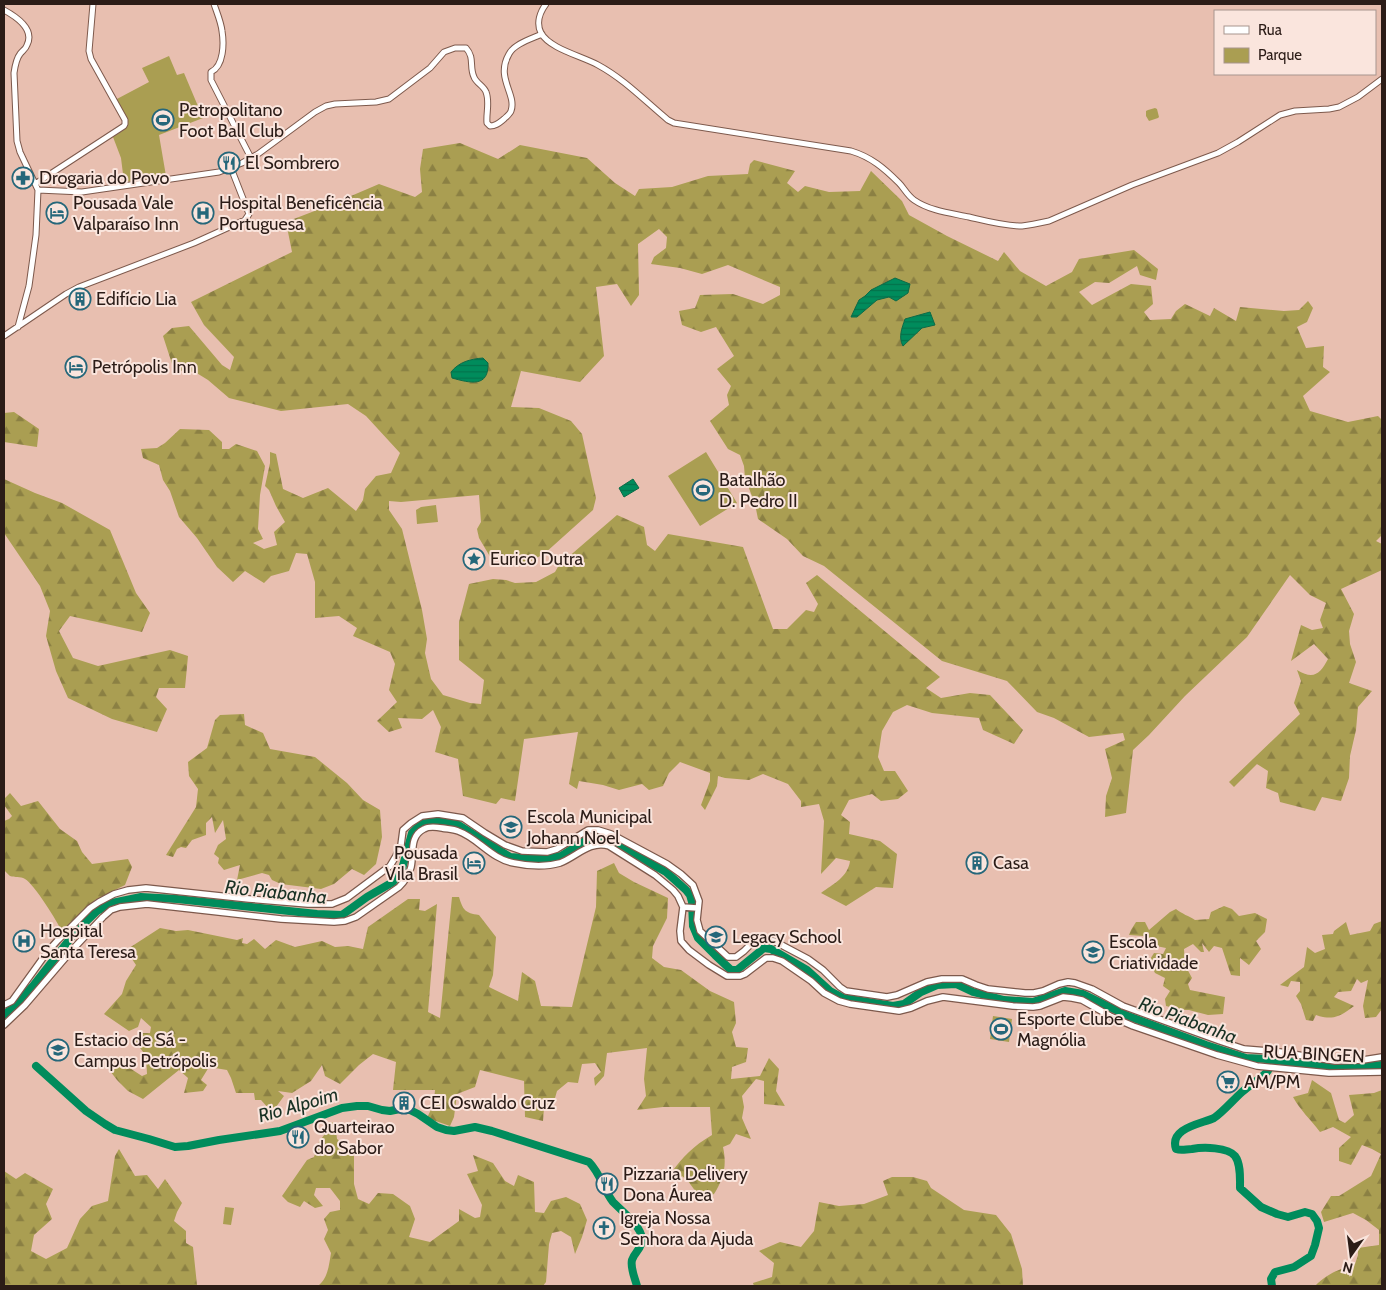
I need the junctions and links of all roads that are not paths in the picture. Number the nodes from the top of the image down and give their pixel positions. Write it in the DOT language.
graph roads {
  1 [pos="93,4"];
  2 [pos="214,4"];
  3 [pos="546,4"];
  4 [pos="4,10"];
  5 [pos="542,34"];
  6 [pos="1382,79"];
  7 [pos="251,158"];
  8 [pos="231,168"];
  9 [pos="35,184"];
  10 [pos="38,190"];
  11 [pos="18,327"];
  12 [pos="4,336"];
  13 [pos="401,845"];
  14 [pos="413,846"];
  15 [pos="683,907"];
  16 [pos="697,908"];
  17 [pos="4,1005"];
  18 [pos="4,1025"];
  19 [pos="1208,1037"];
  20 [pos="1204,1050"];
  21 [pos="1382,1057"];
  22 [pos="1382,1072"];
  1 -- 9 [label="street"];
  2 -- 7 [label="street"];
  3 -- 5 [label="street"];
  4 -- 9 [label="street"];
  5 -- 6 [label="street"];
  5 -- 7 [label="street"];
  7 -- 8 [label="street"];
  8 -- 10 [label="street"];
  8 -- 11 [label="street"];
  9 -- 10 [label="street"];
  10 -- 11 [label="street"];
  11 -- 12 [label="street"];
  13 -- 14 [label="main road"];
  13 -- 16 [label="main road, RUA BINGEN"];
  13 -- 17 [label="main road, RUA BINGEN"];
  14 -- 15 [label="main road"];
  14 -- 18 [label="main road"];
  15 -- 16 [label="main road"];
  15 -- 20 [label="main road, RUA BINGEN"];
  16 -- 19 [label="main road, RUA BINGEN"];
  19 -- 20 [label="main road"];
  19 -- 21 [label="main road, RUA BINGEN"];
  20 -- 22 [label="main road, RUA BINGEN"];
}
